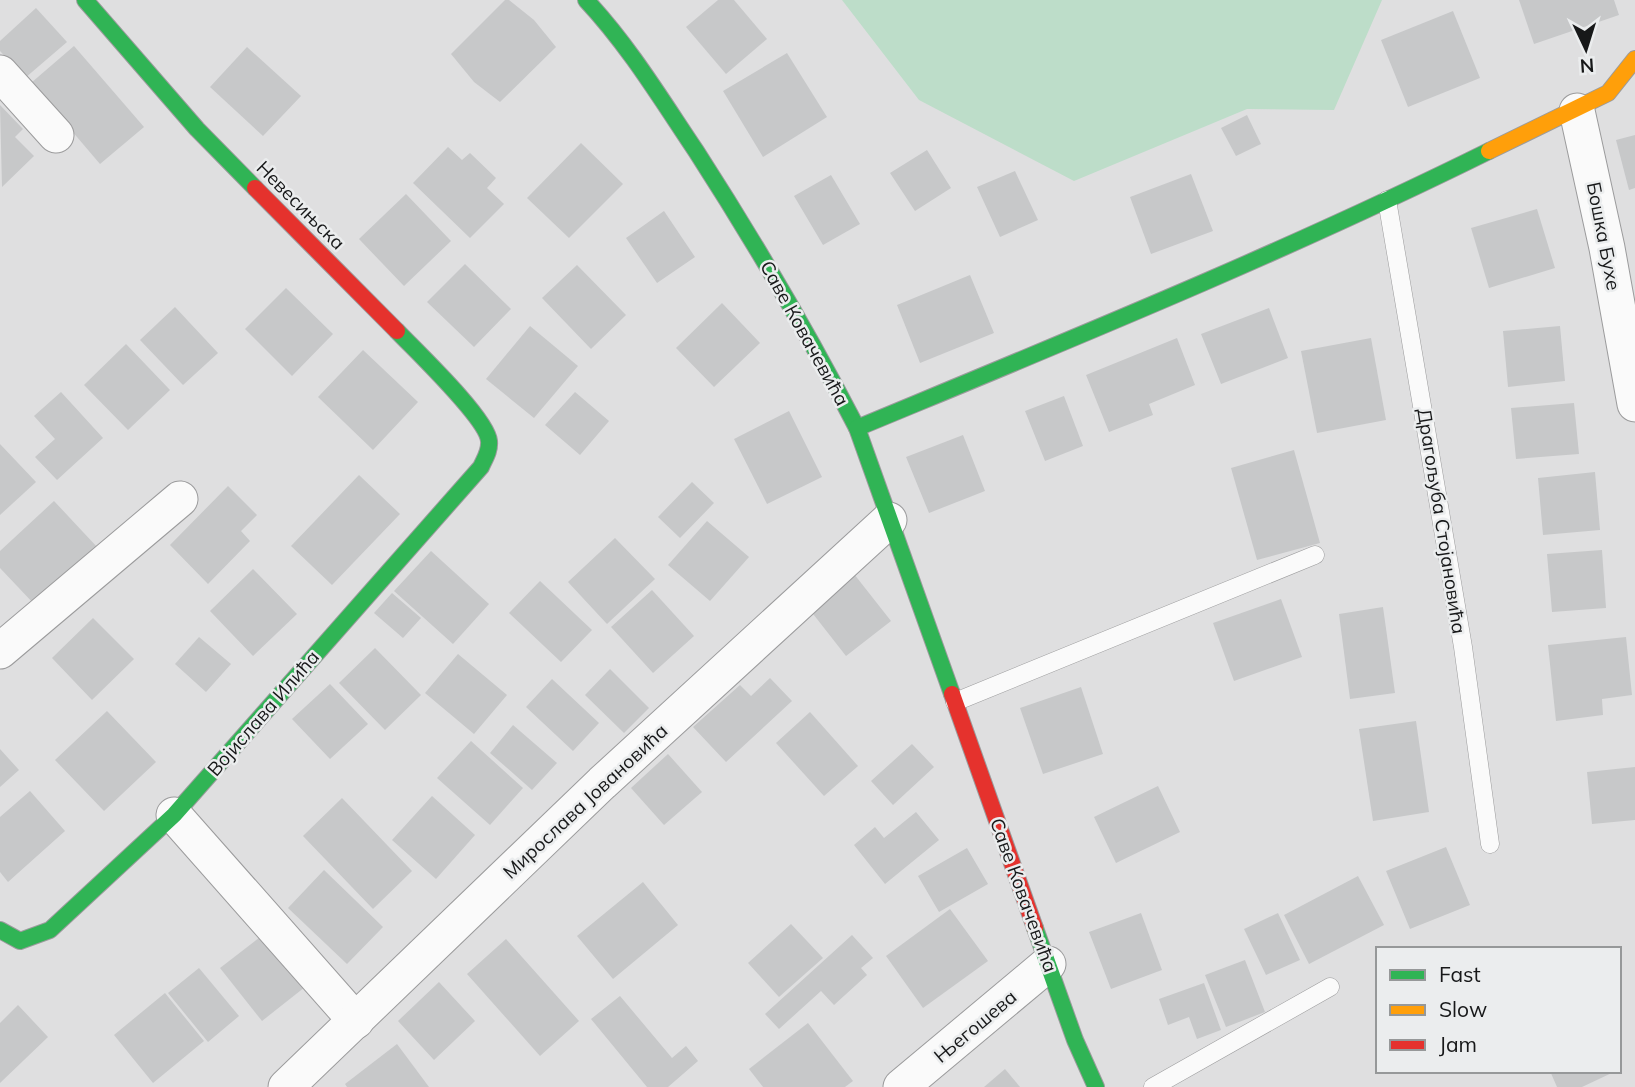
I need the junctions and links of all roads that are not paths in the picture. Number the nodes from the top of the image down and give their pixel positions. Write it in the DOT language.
graph roads {
  1 [pos="85,0"];
  2 [pos="586,0"];
  3 [pos="1631,71"];
  4 [pos="0,73"];
  5 [pos="1577,111"];
  6 [pos="56,135"];
  7 [pos="1387,200"];
  8 [pos="1635,404"];
  9 [pos="857,428"];
  10 [pos="489,438"];
  11 [pos="180,499"];
  12 [pos="889,520"];
  13 [pos="1315,555"];
  14 [pos="0,651"];
  15 [pos="955,702"];
  16 [pos="174,815"];
  17 [pos="1490,844"];
  18 [pos="0,930"];
  19 [pos="1048,964"];
  20 [pos="1330,987"];
  21 [pos="356,1021"];
  22 [pos="286,1087"];
  23 [pos="901,1087"];
  24 [pos="1097,1087"];
  25 [pos="1153,1087"];
  1 -- 10 [label="street, Невесињска"];
  2 -- 9 [label="street, Саве Ковачевића"];
  3 -- 5 [label="street"];
  4 -- 6 [label="street"];
  5 -- 7 [label="street"];
  5 -- 8 [label="street, Бошка Бухе"];
  7 -- 9 [label="street"];
  7 -- 17 [label="lane, Драгољуба Стојановића"];
  9 -- 12 [label="street, Саве Ковачевића"];
  10 -- 16 [label="street, Војислава Илића"];
  11 -- 14 [label="street"];
  12 -- 15 [label="street, Саве Ковачевића"];
  12 -- 21 [label="street, Мирослава Јовановића"];
  13 -- 15 [label="lane"];
  15 -- 19 [label="street, Саве Ковачевића"];
  16 -- 18 [label="street, Војислава Илића"];
  16 -- 21 [label="street"];
  19 -- 23 [label="street, Његошева"];
  19 -- 24 [label="street, Саве Ковачевића"];
  20 -- 25 [label="lane"];
  21 -- 22 [label="street, Мирослава Јовановића"];
}
